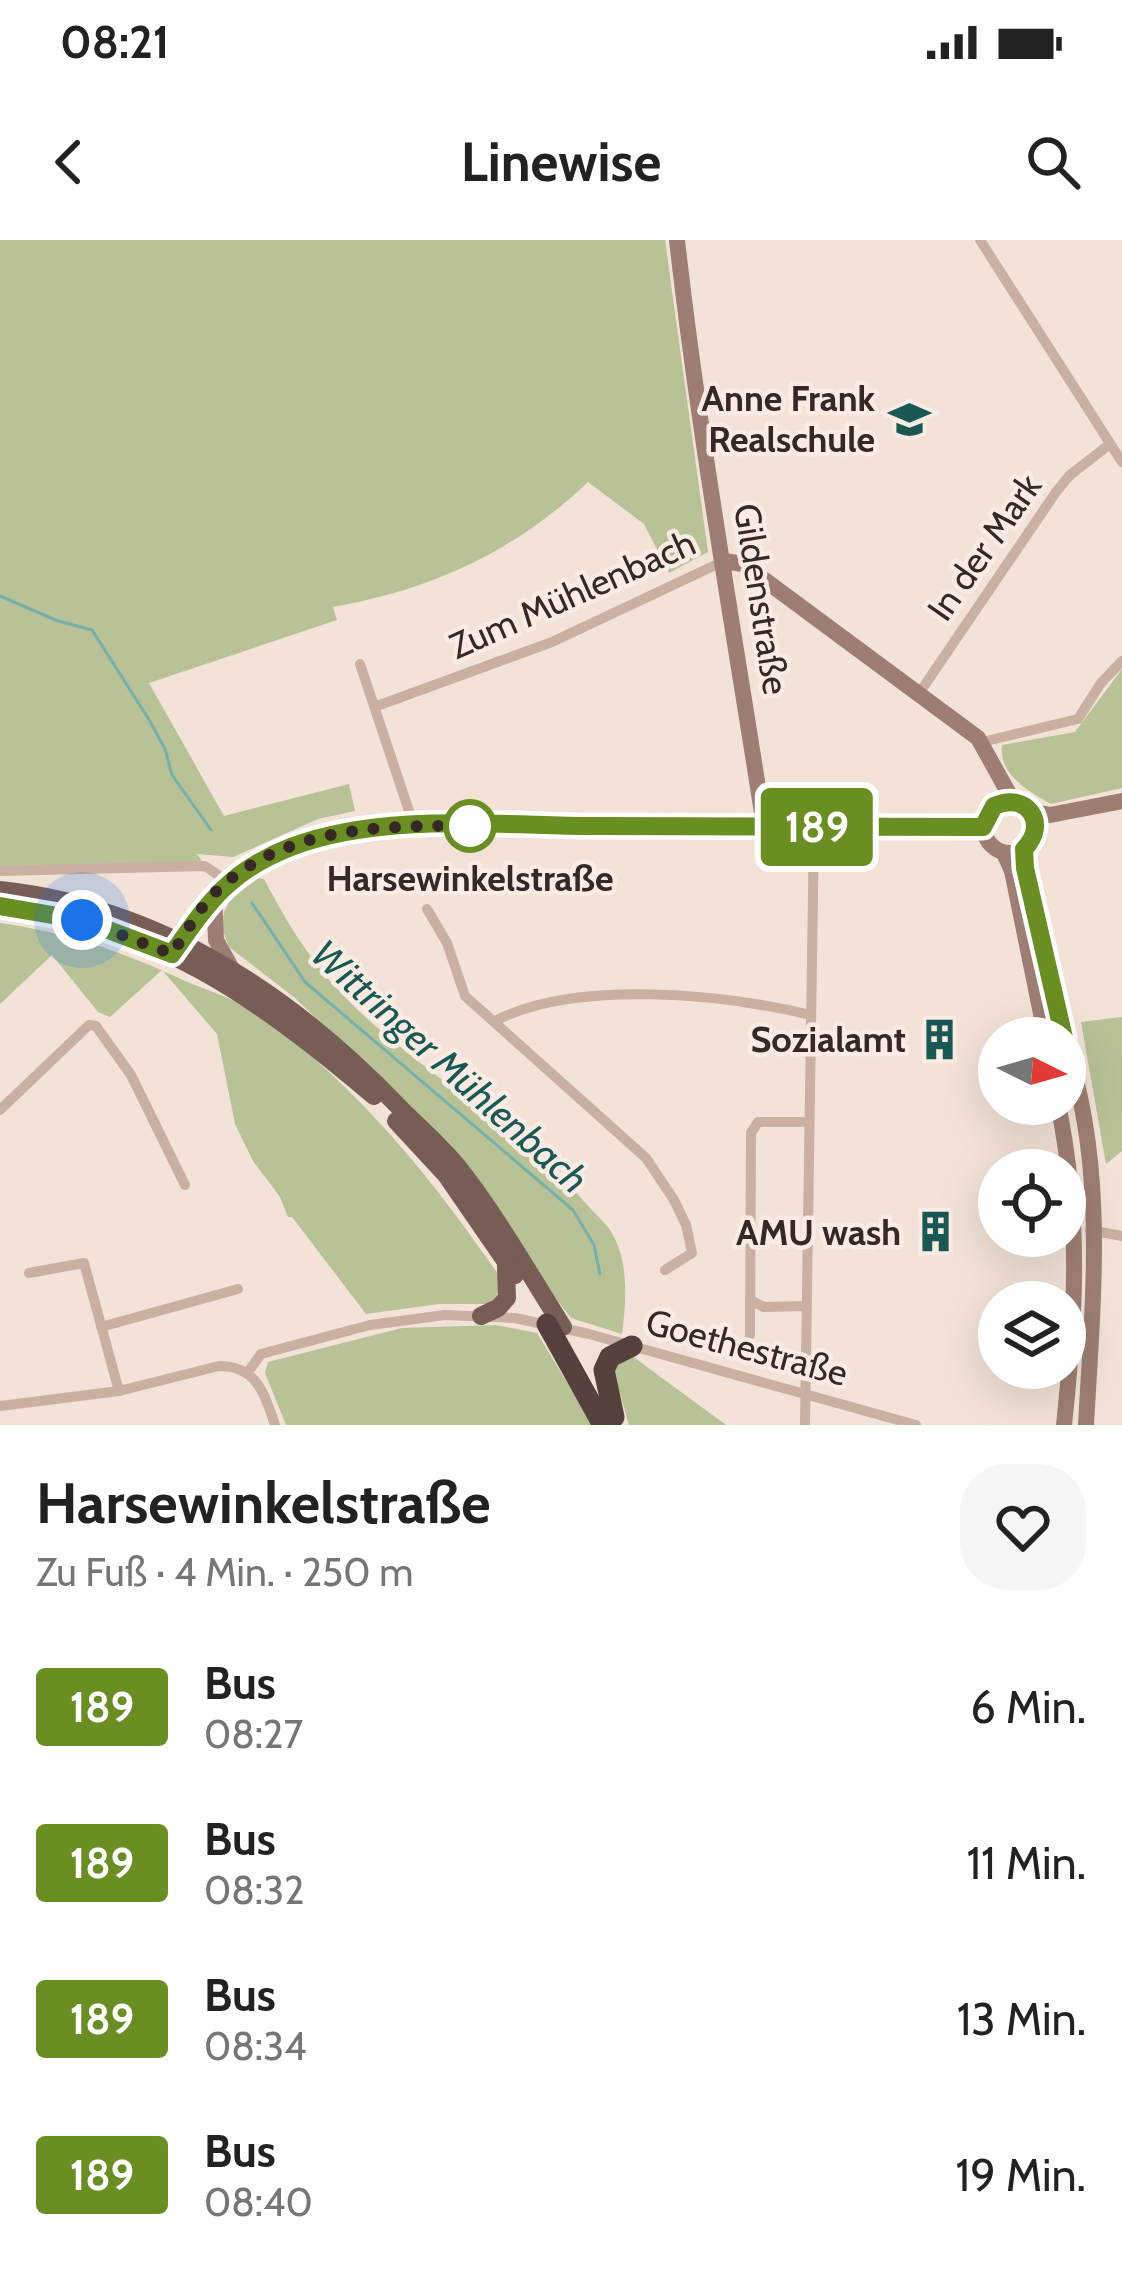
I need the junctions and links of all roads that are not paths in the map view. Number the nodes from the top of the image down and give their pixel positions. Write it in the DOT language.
graph roads {
  1 [pos="980,240"];
  2 [pos="680,241"];
  3 [pos="1110,444"];
  4 [pos="1122,462"];
  5 [pos="724,560"];
  6 [pos="1122,661"];
  7 [pos="360,664"];
  8 [pos="918,695"];
  9 [pos="376,706"];
  10 [pos="982,742"];
  11 [pos="1122,801"];
  12 [pos="1005,802"];
  13 [pos="1122,810"];
  14 [pos="1034,822"];
  15 [pos="408,826"];
  16 [pos="764,826"];
  17 [pos="814,827"];
  18 [pos="983,827"];
  19 [pos="1024,849"];
  20 [pos="1004,853"];
  21 [pos="0,871"];
  22 [pos="221,888"];
  23 [pos="0,890"];
  24 [pos="0,906"];
  25 [pos="427,909"];
  26 [pos="176,947"];
  27 [pos="232,969"];
  28 [pos="811,1016"];
  29 [pos="1042,1017"];
  30 [pos="1059,1017"];
  31 [pos="495,1021"];
  32 [pos="0,1111"];
  33 [pos="809,1122"];
  34 [pos="1085,1125"];
  35 [pos="185,1185"];
  36 [pos="1086,1230"];
  37 [pos="1122,1236"];
  38 [pos="1083,1257"];
  39 [pos="1086,1257"];
  40 [pos="505,1260"];
  41 [pos="665,1270"];
  42 [pos="29,1273"];
  43 [pos="238,1289"];
  44 [pos="750,1300"];
  45 [pos="805,1306"];
  46 [pos="481,1316"];
  47 [pos="555,1326"];
  48 [pos="101,1327"];
  49 [pos="750,1335"];
  50 [pos="632,1346"];
  51 [pos="248,1372"];
  52 [pos="119,1391"];
  53 [pos="806,1395"];
  54 [pos="0,1406"];
  55 [pos="612,1422"];
  56 [pos="275,1425"];
  57 [pos="806,1425"];
  58 [pos="916,1425"];
  59 [pos="1064,1425"];
  60 [pos="1086,1425"];
  1 -- 3 [label="street"];
  2 -- 5 [label="main road, Gildenstraße"];
  3 -- 4 [label="street"];
  3 -- 8 [label="street, In der Mark"];
  5 -- 8 [label="main road"];
  5 -- 9 [label="street, Zum Mühlenbach"];
  5 -- 16 [label="main road, Gildenstraße"];
  6 -- 10 [label="street"];
  7 -- 9 [label="street"];
  8 -- 10 [label="main road"];
  9 -- 15 [label="street"];
  10 -- 12 [label="main road"];
  11 -- 14 [label="main road"];
  12 -- 14 [label="main road"];
  12 -- 18 [label="main road"];
  13 -- 14 [label="main road"];
  14 -- 19 [label="main road"];
  15 -- 16 [label="main road"];
  15 -- 22 [label="main road"];
  16 -- 17 [label="main road"];
  17 -- 18 [label="main road"];
  17 -- 28 [label="street"];
  18 -- 20 [label="main road"];
  19 -- 20 [label="main road"];
  19 -- 30 [label="main road"];
  20 -- 29 [label="main road"];
  21 -- 22 [label="street"];
  22 -- 26 [label="main road"];
  22 -- 27 [label="main road"];
  23 -- 26 [label="main road"];
  24 -- 26 [label="main road"];
  25 -- 31 [label="street"];
  26 -- 27 [label="main road"];
  26 -- 40 [label="main road"];
  27 -- 47 [label="main road"];
  28 -- 31 [label="street"];
  28 -- 33 [label="street"];
  31 -- 41 [label="street"];
  32 -- 35 [label="street"];
  33 -- 44 [label="street"];
  33 -- 45 [label="street"];
  34 -- 36 [label="main road"];
  36 -- 37 [label="street"];
  38 -- 59 [label="main road"];
  39 -- 60 [label="main road"];
  40 -- 46 [label="main road"];
  40 -- 47 [label="main road"];
  42 -- 48 [label="street"];
  43 -- 48 [label="street"];
  44 -- 45 [label="street"];
  44 -- 49 [label="street"];
  45 -- 53 [label="street"];
  46 -- 47 [label="street, Goethestraße"];
  46 -- 51 [label="street, Goethestraße"];
  47 -- 50 [label="street, Goethestraße"];
  47 -- 55 [label="highway"];
  48 -- 52 [label="street"];
  50 -- 53 [label="street, Goethestraße"];
  50 -- 55 [label="highway"];
  51 -- 52 [label="street"];
  51 -- 56 [label="street"];
  52 -- 54 [label="street"];
  53 -- 57 [label="street"];
  53 -- 58 [label="street, Goethestraße"];
}
